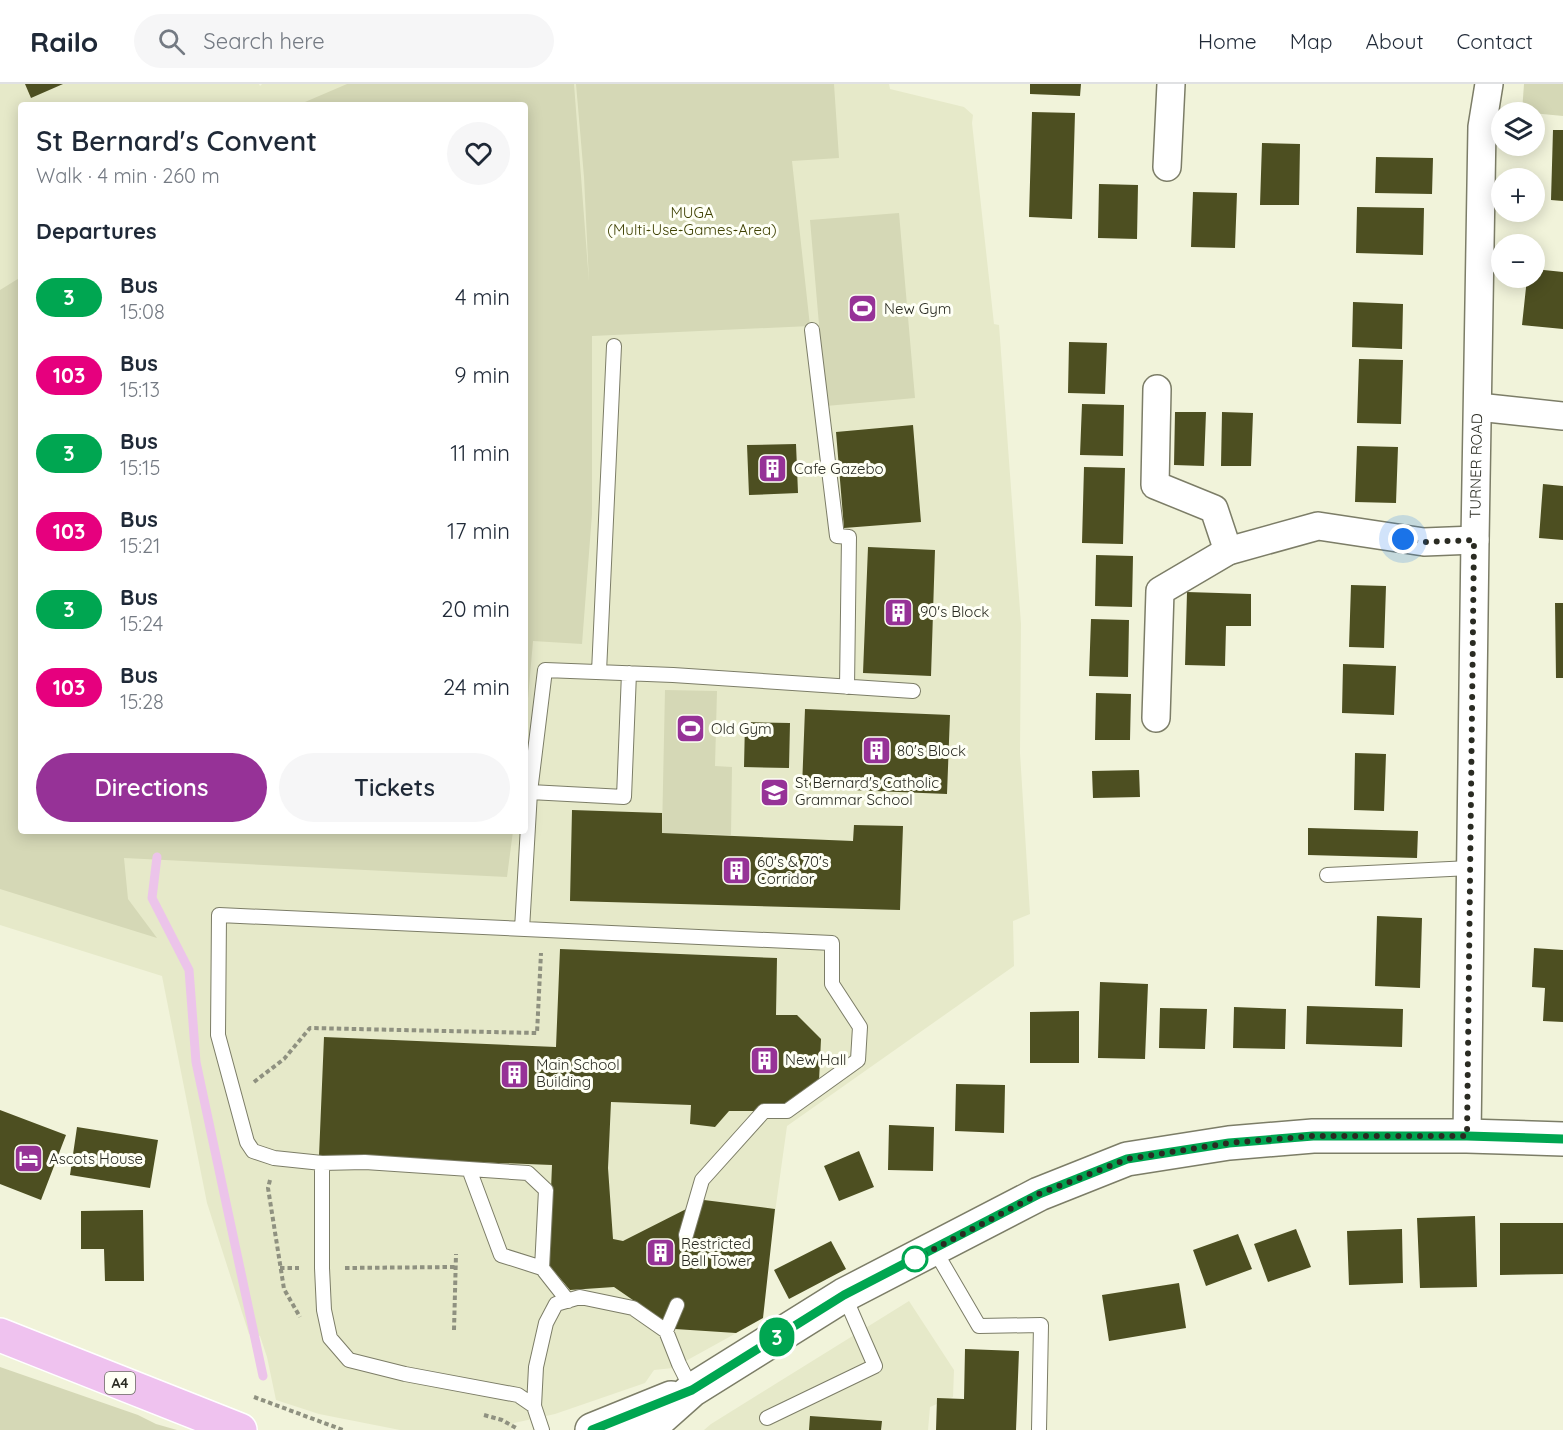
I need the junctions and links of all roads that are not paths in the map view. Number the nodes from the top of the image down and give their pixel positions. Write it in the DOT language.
graph roads {
  1 [pos="1171,84"];
  2 [pos="1489,84"];
  3 [pos="1167,167"];
  4 [pos="812,330"];
  5 [pos="615,346"];
  6 [pos="1157,388"];
  7 [pos="1478,407"];
  8 [pos="1563,416"];
  9 [pos="1474,540"];
  10 [pos="1228,551"];
  11 [pos="599,672"];
  12 [pos="629,673"];
  13 [pos="847,687"];
  14 [pos="913,691"];
  15 [pos="1156,718"];
  16 [pos="530,792"];
  17 [pos="528,826"];
  18 [pos="528,834"];
  19 [pos="1470,868"];
  20 [pos="1327,875"];
  21 [pos="522,929"];
  22 [pos="1467,1136"];
  23 [pos="1563,1139"];
  24 [pos="322,1163"];
  25 [pos="469,1169"];
  26 [pos="686,1235"];
  27 [pos="934,1249"];
  28 [pos="542,1268"];
  29 [pos="844,1295"];
  30 [pos="568,1301"];
  31 [pos="677,1305"];
  32 [pos="666,1331"];
  33 [pos="0,1335"];
  34 [pos="692,1390"];
  35 [pos="534,1406"];
  36 [pos="767,1418"];
  37 [pos="240,1430"];
  38 [pos="542,1430"];
  39 [pos="592,1430"];
  40 [pos="647,1430"];
  41 [pos="664,1430"];
  42 [pos="1039,1430"];
  1 -- 3 [label="street"];
  2 -- 7 [label="street, TURNER ROAD"];
  4 -- 13 [label="lane"];
  5 -- 11 [label="lane"];
  6 -- 10 [label="street"];
  7 -- 8 [label="street"];
  7 -- 9 [label="street, TURNER ROAD"];
  9 -- 10 [label="street"];
  9 -- 19 [label="street, TURNER ROAD"];
  10 -- 15 [label="street"];
  11 -- 12 [label="lane"];
  11 -- 16 [label="lane"];
  12 -- 13 [label="lane"];
  12 -- 16 [label="lane"];
  13 -- 14 [label="lane"];
  16 -- 17 [label="lane"];
  18 -- 21 [label="lane"];
  19 -- 20 [label="lane"];
  19 -- 22 [label="street, TURNER ROAD"];
  21 -- 24 [label="lane"];
  21 -- 26 [label="lane"];
  22 -- 23 [label="street"];
  22 -- 27 [label="street"];
  24 -- 25 [label="lane"];
  24 -- 35 [label="lane"];
  25 -- 28 [label="lane"];
  25 -- 28 [label="lane"];
  27 -- 29 [label="street"];
  27 -- 42 [label="lane"];
  28 -- 30 [label="lane"];
  29 -- 34 [label="street"];
  29 -- 36 [label="lane"];
  30 -- 32 [label="lane"];
  30 -- 35 [label="lane"];
  31 -- 32 [label="lane"];
  32 -- 34 [label="lane"];
  33 -- 37 [label="main road, A4"];
  34 -- 39 [label="street"];
  34 -- 40 [label="street"];
  34 -- 41 [label="street"];
  35 -- 38 [label="lane"];
}
